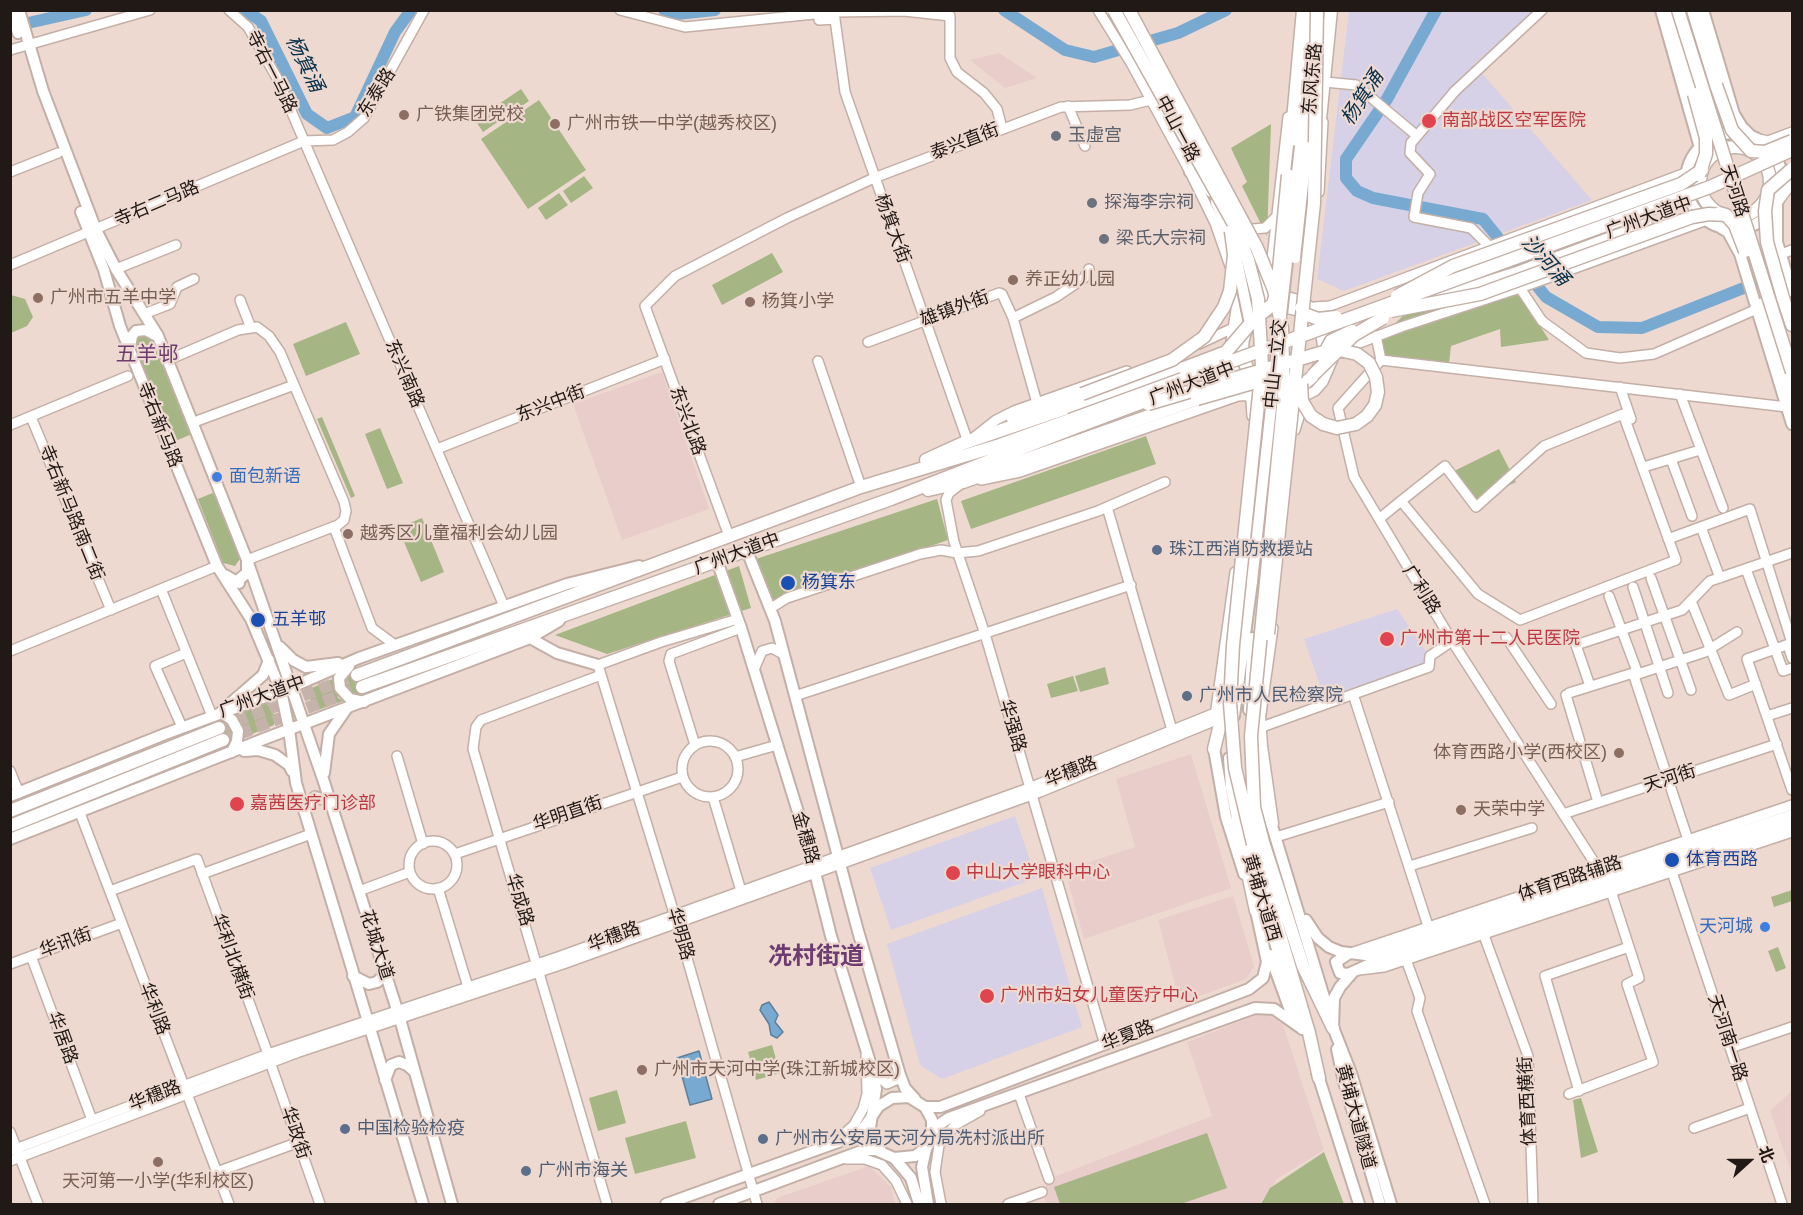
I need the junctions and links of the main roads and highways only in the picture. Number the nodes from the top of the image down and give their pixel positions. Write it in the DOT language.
graph roads {
  1 [pos="1112,10"];
  2 [pos="1120,10"];
  3 [pos="1129,10"];
  4 [pos="1303,10"];
  5 [pos="1311,10"];
  6 [pos="1318,10"];
  7 [pos="1331,10"];
  8 [pos="1661,10"];
  9 [pos="1670,10"];
  10 [pos="1678,10"];
  11 [pos="1685,10"];
  12 [pos="1693,10"];
  13 [pos="1703,10"];
  14 [pos="15,11"];
  15 [pos="25,45"];
  16 [pos="1131,46"];
  17 [pos="1708,60"];
  18 [pos="1685,65"];
  19 [pos="1754,138"];
  20 [pos="1792,141"];
  21 [pos="1184,144"];
  22 [pos="1207,144"];
  23 [pos="1303,146"];
  24 [pos="1700,148"];
  25 [pos="1196,149"];
  26 [pos="1792,150"];
  27 [pos="1751,151"];
  28 [pos="1792,158"];
  29 [pos="1792,169"];
  30 [pos="1702,170"];
  31 [pos="1768,190"];
  32 [pos="1214,194"];
  33 [pos="1777,202"];
  34 [pos="1722,221"];
  35 [pos="93,231"];
  36 [pos="1238,251"];
  37 [pos="1788,294"];
  38 [pos="1759,306"];
  39 [pos="1309,311"];
  40 [pos="1262,312"];
  41 [pos="1381,312"];
  42 [pos="1250,324"];
  43 [pos="1792,325"];
  44 [pos="1792,333"];
  45 [pos="158,336"];
  46 [pos="1300,341"];
  47 [pos="1775,342"];
  48 [pos="1792,348"];
  49 [pos="130,351"];
  50 [pos="1213,357"];
  51 [pos="1328,359"];
  52 [pos="1792,372"];
  53 [pos="1313,375"];
  54 [pos="1261,383"];
  55 [pos="1305,389"];
  56 [pos="1222,392"];
  57 [pos="1790,403"];
  58 [pos="1122,411"];
  59 [pos="1072,424"];
  60 [pos="1792,424"];
  61 [pos="969,442"];
  62 [pos="895,475"];
  63 [pos="891,499"];
  64 [pos="1252,508"];
  65 [pos="1277,513"];
  66 [pos="747,551"];
  67 [pos="247,560"];
  68 [pos="717,561"];
  69 [pos="654,563"];
  70 [pos="217,566"];
  71 [pos="1255,583"];
  72 [pos="590,605"];
  73 [pos="530,638"];
  74 [pos="276,643"];
  75 [pos="359,658"];
  76 [pos="269,660"];
  77 [pos="599,670"];
  78 [pos="357,675"];
  79 [pos="1257,679"];
  80 [pos="307,681"];
  81 [pos="292,687"];
  82 [pos="362,687"];
  83 [pos="281,691"];
  84 [pos="364,702"];
  85 [pos="347,708"];
  86 [pos="216,714"];
  87 [pos="289,729"];
  88 [pos="269,736"];
  89 [pos="1214,749"];
  90 [pos="232,752"];
  91 [pos="323,779"];
  92 [pos="296,783"];
  93 [pos="15,795"];
  94 [pos="330,801"];
  95 [pos="10,811"];
  96 [pos="304,811"];
  97 [pos="1792,815"];
  98 [pos="1238,822"];
  99 [pos="1272,823"];
  100 [pos="1792,823"];
  101 [pos="10,826"];
  102 [pos="10,839"];
  103 [pos="1258,843"];
  104 [pos="1605,880"];
  105 [pos="1296,904"];
  106 [pos="1256,911"];
  107 [pos="1348,954"];
  108 [pos="383,966"];
  109 [pos="1357,969"];
  110 [pos="353,976"];
  111 [pos="1241,993"];
  112 [pos="1248,1010"];
  113 [pos="1333,1028"];
  114 [pos="1303,1030"];
  115 [pos="415,1072"];
  116 [pos="1319,1078"];
  117 [pos="385,1080"];
  118 [pos="915,1099"];
  119 [pos="958,1100"];
  120 [pos="925,1107"];
  121 [pos="963,1113"];
  122 [pos="871,1119"];
  123 [pos="932,1133"];
  124 [pos="927,1147"];
  125 [pos="882,1152"];
  126 [pos="894,1158"];
  127 [pos="423,1204"];
  128 [pos="452,1204"];
  129 [pos="666,1204"];
  130 [pos="719,1204"];
  131 [pos="919,1204"];
  132 [pos="928,1204"];
  133 [pos="1359,1204"];
  134 [pos="1380,1204"];
  135 [pos="1391,1204"];
  1 -- 16 [label="main road, 中山一路"];
  1 -- 32 [label="highway, bridge"];
  2 -- 16 [label="main road, 中山一路"];
  3 -- 79 [label="highway, bridge"];
  4 -- 40 [label="highway, bridge"];
  5 -- 23 [label="main road, 东风东路"];
  6 -- 23 [label="main road, 东风东路"];
  6 -- 46 [label="highway, bridge"];
  7 -- 39 [label="highway, bridge"];
  8 -- 24 [label="main road"];
  9 -- 18 [label="highway"];
  10 -- 52 [label="highway, 天河路, bridge"];
  11 -- 48 [label="highway, 天河路"];
  12 -- 17 [label="highway"];
  13 -- 19 [label="main road"];
  14 -- 15 [label="main road, 寺右新马路"];
  15 -- 35 [label="main road, 寺右新马路"];
  15 -- 35 [label="main road, 寺右新马路"];
  16 -- 21 [label="main road, 中山一路"];
  16 -- 25 [label="main road, 中山一路"];
  17 -- 18 [label="highway"];
  17 -- 27 [label="highway, bridge"];
  18 -- 30 [label="highway, bridge"];
  19 -- 24 [label="main road"];
  19 -- 33 [label="main road"];
  20 -- 27 [label="highway, bridge"];
  21 -- 32 [label="main road, 中山一路"];
  21 -- 32 [label="main road"];
  22 -- 25 [label="main road"];
  23 -- 71 [label="main road, 中山一立交, bridge"];
  24 -- 34 [label="main road"];
  25 -- 36 [label="main road, 中山一路"];
  26 -- 41 [label="highway, 广州大道中, bridge"];
  27 -- 30 [label="highway, bridge"];
  27 -- 31 [label="highway, bridge"];
  28 -- 41 [label="highway, 广州大道中, bridge"];
  29 -- 31 [label="highway, bridge"];
  30 -- 34 [label="highway, bridge"];
  30 -- 41 [label="highway, bridge"];
  30 -- 41 [label="highway"];
  31 -- 34 [label="highway, bridge"];
  31 -- 37 [label="highway, bridge"];
  32 -- 36 [label="main road, 中山一路"];
  32 -- 61 [label="highway, bridge"];
  32 -- 103 [label="highway, bridge"];
  33 -- 34 [label="main road"];
  33 -- 37 [label="main road"];
  34 -- 38 [label="main road"];
  34 -- 38 [label="highway, bridge"];
  34 -- 41 [label="highway, bridge"];
  34 -- 41 [label="highway, bridge"];
  35 -- 45 [label="main road, 寺右新马路"];
  35 -- 49 [label="main road, 寺右新马路"];
  36 -- 40 [label="main road, bridge"];
  36 -- 42 [label="main road, bridge"];
  37 -- 43 [label="highway"];
  38 -- 47 [label="highway"];
  38 -- 57 [label="main road"];
  39 -- 40 [label="highway, bridge"];
  39 -- 41 [label="highway, bridge"];
  39 -- 51 [label="highway, bridge"];
  40 -- 42 [label="highway, bridge"];
  41 -- 51 [label="highway, bridge"];
  41 -- 53 [label="highway, bridge"];
  41 -- 58 [label="highway, 广州大道中, bridge"];
  41 -- 59 [label="highway, 广州大道中, bridge"];
  42 -- 50 [label="highway, bridge"];
  42 -- 54 [label="highway, bridge"];
  44 -- 47 [label="highway"];
  45 -- 49 [label="main road"];
  45 -- 67 [label="main road, 寺右新马路"];
  46 -- 58 [label="highway, bridge"];
  46 -- 79 [label="highway, bridge"];
  47 -- 57 [label="highway"];
  49 -- 70 [label="main road, 寺右新马路"];
  50 -- 56 [label="highway, bridge"];
  50 -- 61 [label="highway, bridge"];
  51 -- 53 [label="highway, bridge"];
  53 -- 55 [label="highway, bridge"];
  54 -- 55 [label="highway, bridge"];
  54 -- 56 [label="highway, bridge"];
  54 -- 64 [label="highway, bridge"];
  55 -- 65 [label="highway, bridge"];
  56 -- 63 [label="highway, bridge"];
  57 -- 60 [label="main road"];
  58 -- 59 [label="highway, 广州大道中, bridge"];
  59 -- 62 [label="highway, 广州大道中"];
  59 -- 63 [label="highway, 广州大道中"];
  61 -- 62 [label="highway"];
  62 -- 69 [label="highway, 广州大道中"];
  63 -- 66 [label="highway, 广州大道中"];
  64 -- 65 [label="highway"];
  64 -- 89 [label="highway"];
  65 -- 99 [label="highway"];
  66 -- 68 [label="highway, 广州大道中"];
  66 -- 118 [label="main road, 金穗路"];
  67 -- 70 [label="main road"];
  67 -- 74 [label="main road, 寺右新马路"];
  68 -- 72 [label="highway, 广州大道中"];
  68 -- 122 [label="main road, 金穗路"];
  69 -- 75 [label="main road, 广州大道中"];
  69 -- 78 [label="highway, 广州大道中"];
  70 -- 76 [label="main road, 寺右新马路"];
  71 -- 98 [label="main road, 黄埔大道西"];
  71 -- 99 [label="main road, 黄埔大道西"];
  72 -- 73 [label="main road, 广州大道中"];
  72 -- 82 [label="highway, 广州大道中"];
  73 -- 77 [label="main road"];
  73 -- 84 [label="main road, 广州大道中"];
  74 -- 75 [label="main road"];
  74 -- 81 [label="main road, 寺右新马路"];
  75 -- 80 [label="main road, 广州大道中"];
  75 -- 84 [label="main road"];
  76 -- 83 [label="main road, 寺右新马路"];
  76 -- 86 [label="main road"];
  79 -- 103 [label="highway, bridge"];
  80 -- 81 [label="main road, 广州大道中"];
  80 -- 87 [label="main road"];
  81 -- 83 [label="main road, 广州大道中"];
  81 -- 88 [label="main road"];
  81 -- 91 [label="main road, 花城大道"];
  83 -- 86 [label="main road, 广州大道中"];
  83 -- 87 [label="main road, 寺右新马路"];
  84 -- 85 [label="main road, 广州大道中"];
  85 -- 87 [label="main road, 广州大道中"];
  85 -- 91 [label="main road"];
  86 -- 90 [label="main road"];
  86 -- 93 [label="main road, 广州大道中"];
  87 -- 88 [label="main road, 广州大道中"];
  87 -- 92 [label="main road, 花城大道"];
  88 -- 90 [label="main road, 广州大道中"];
  89 -- 106 [label="main road"];
  90 -- 92 [label="main road"];
  90 -- 102 [label="main road, 广州大道中"];
  91 -- 94 [label="main road, 花城大道"];
  92 -- 96 [label="main road, 花城大道"];
  94 -- 96 [label="main road"];
  94 -- 108 [label="main road, 花城大道"];
  95 -- 101 [label="highway, 广州大道中"];
  96 -- 110 [label="main road, 花城大道"];
  97 -- 104 [label="main road"];
  98 -- 106 [label="highway"];
  98 -- 114 [label="main road, 黄埔大道西"];
  99 -- 105 [label="main road, 黄埔大道西"];
  100 -- 104 [label="main road"];
  103 -- 113 [label="highway"];
  103 -- 116 [label="highway"];
  104 -- 107 [label="main road"];
  104 -- 109 [label="main road"];
  105 -- 107 [label="main road"];
  105 -- 113 [label="main road, 黄埔大道西"];
  106 -- 111 [label="main road, 华夏路"];
  106 -- 114 [label="main road"];
  107 -- 109 [label="main road"];
  108 -- 110 [label="main road"];
  108 -- 115 [label="main road, 花城大道"];
  109 -- 113 [label="main road"];
  110 -- 117 [label="main road, 花城大道"];
  111 -- 112 [label="main road"];
  111 -- 119 [label="main road, 华夏路"];
  112 -- 114 [label="main road, 华夏路"];
  112 -- 121 [label="main road, 华夏路"];
  113 -- 134 [label="main road, 黄埔大道隧道"];
  113 -- 135 [label="main road, 黄埔大道西"];
  114 -- 116 [label="main road, 黄埔大道西"];
  115 -- 117 [label="main road"];
  115 -- 128 [label="main road, 花城大道"];
  116 -- 133 [label="main road, 黄埔大道西"];
  117 -- 127 [label="main road, 花城大道"];
  118 -- 120 [label="main road"];
  118 -- 122 [label="main road"];
  119 -- 120 [label="main road, 华夏路"];
  119 -- 121 [label="main road"];
  120 -- 123 [label="main road"];
  121 -- 123 [label="main road, 华夏路"];
  122 -- 125 [label="main road"];
  122 -- 129 [label="main road"];
  123 -- 124 [label="main road"];
  124 -- 126 [label="main road"];
  124 -- 132 [label="main road"];
  125 -- 126 [label="main road"];
  125 -- 130 [label="main road"];
  126 -- 131 [label="main road"];
}
